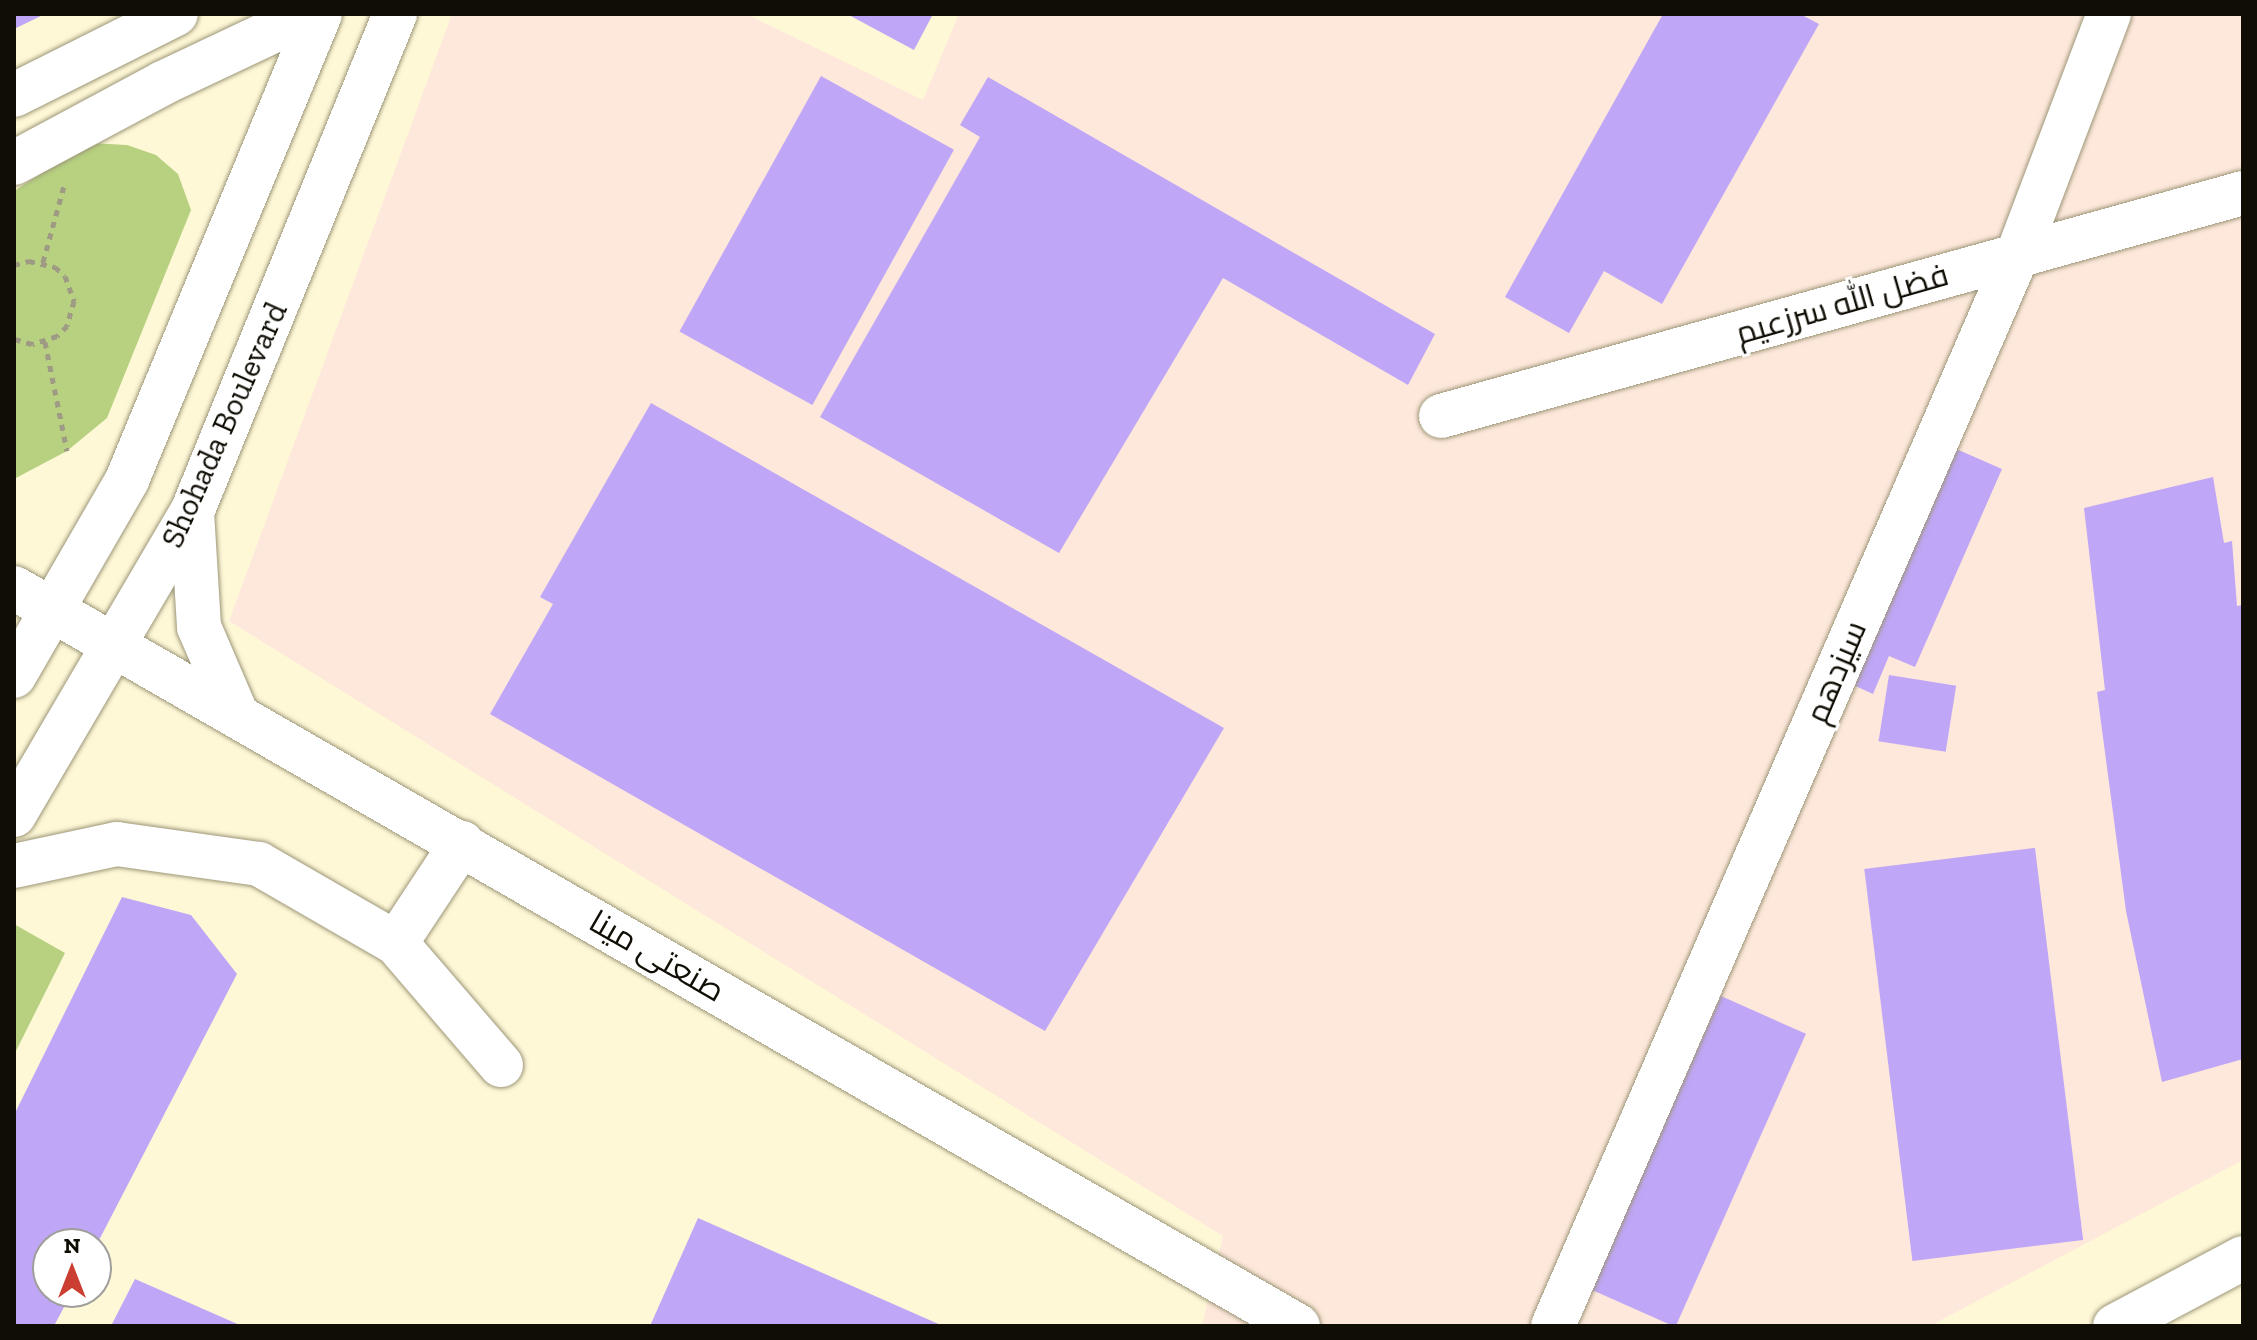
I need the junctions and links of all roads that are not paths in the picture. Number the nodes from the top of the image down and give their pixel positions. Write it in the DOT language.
graph roads {
  1 [pos="176,14"];
  2 [pos="309,14"];
  3 [pos="320,14"];
  4 [pos="395,14"];
  5 [pos="2109,14"];
  6 [pos="14,95"];
  7 [pos="14,163"];
  8 [pos="2243,193"];
  9 [pos="2017,256"];
  10 [pos="1441,416"];
  11 [pos="192,512"];
  12 [pos="14,588"];
  13 [pos="52,613"];
  14 [pos="113,649"];
  15 [pos="14,676"];
  16 [pos="236,713"];
  17 [pos="14,815"];
  18 [pos="462,843"];
  19 [pos="14,866"];
  20 [pos="396,943"];
  21 [pos="501,1065"];
  22 [pos="2243,1258"];
  23 [pos="1298,1326"];
  24 [pos="1553,1326"];
  25 [pos="2115,1326"];
  1 -- 6 [label="street"];
  2 -- 7 [label="street"];
  3 -- 13 [label="street, Shohada Boulevard"];
  4 -- 11 [label="street, Shohada Boulevard"];
  5 -- 9 [label="street, سیزدهم"];
  8 -- 9 [label="street, فضل الله سرزعیم"];
  9 -- 10 [label="street, فضل الله سرزعیم"];
  9 -- 24 [label="street, سیزدهم"];
  11 -- 14 [label="street, Shohada Boulevard"];
  11 -- 16 [label="street"];
  12 -- 13 [label="street, صنعتی مینا"];
  13 -- 14 [label="street, صنعتی مینا"];
  13 -- 15 [label="street, Shohada Boulevard"];
  14 -- 16 [label="street, صنعتی مینا"];
  14 -- 17 [label="street, Shohada Boulevard"];
  16 -- 18 [label="street, صنعتی مینا"];
  18 -- 20 [label="street"];
  18 -- 23 [label="street, صنعتی مینا"];
  19 -- 20 [label="street"];
  20 -- 21 [label="street"];
  22 -- 25 [label="street"];
}
